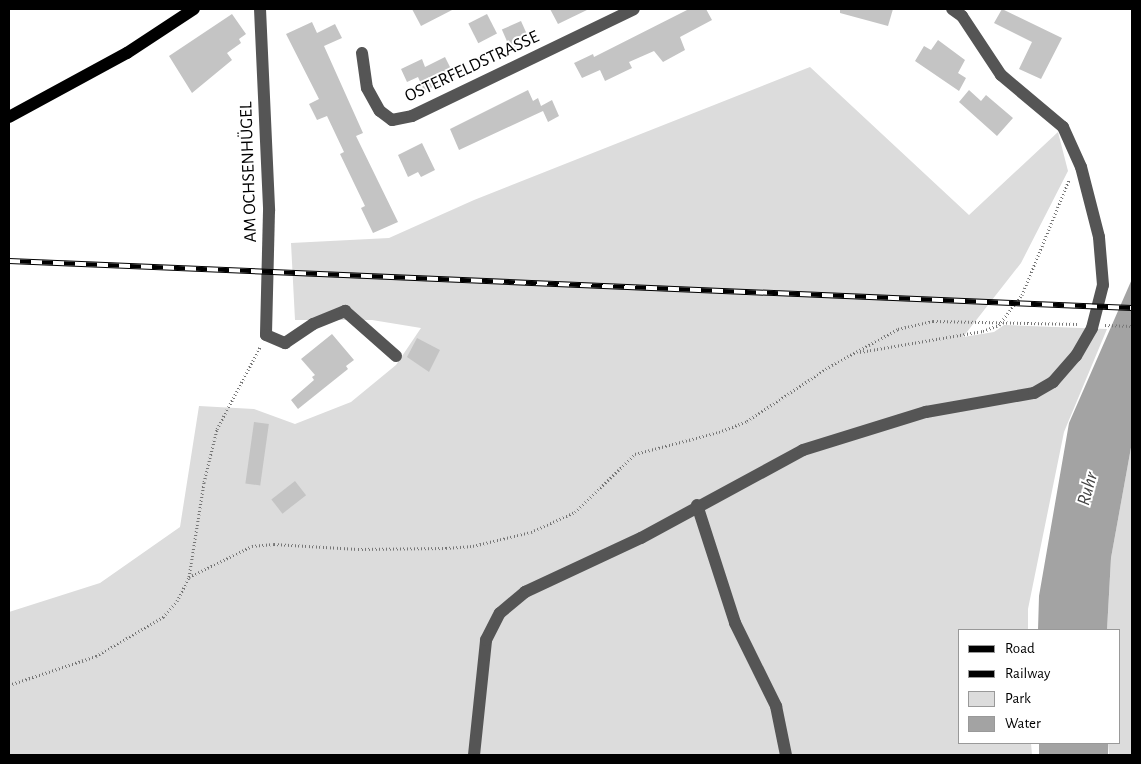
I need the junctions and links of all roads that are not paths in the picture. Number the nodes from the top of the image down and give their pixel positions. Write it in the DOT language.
graph roads {
  1 [pos="194,9"];
  2 [pos="260,9"];
  3 [pos="634,9"];
  4 [pos="960,11"];
  5 [pos="362,53"];
  6 [pos="9,117"];
  7 [pos="396,356"];
  8 [pos="696,505"];
  9 [pos="474,755"];
  10 [pos="786,755"];
  1 -- 6 [label="main road"];
  2 -- 7 [label="street, AM OCHSENHÜGEL"];
  3 -- 5 [label="street, OSTERFELDSTRASSE"];
  4 -- 8 [label="street"];
  8 -- 9 [label="street"];
  8 -- 10 [label="street"];
}
